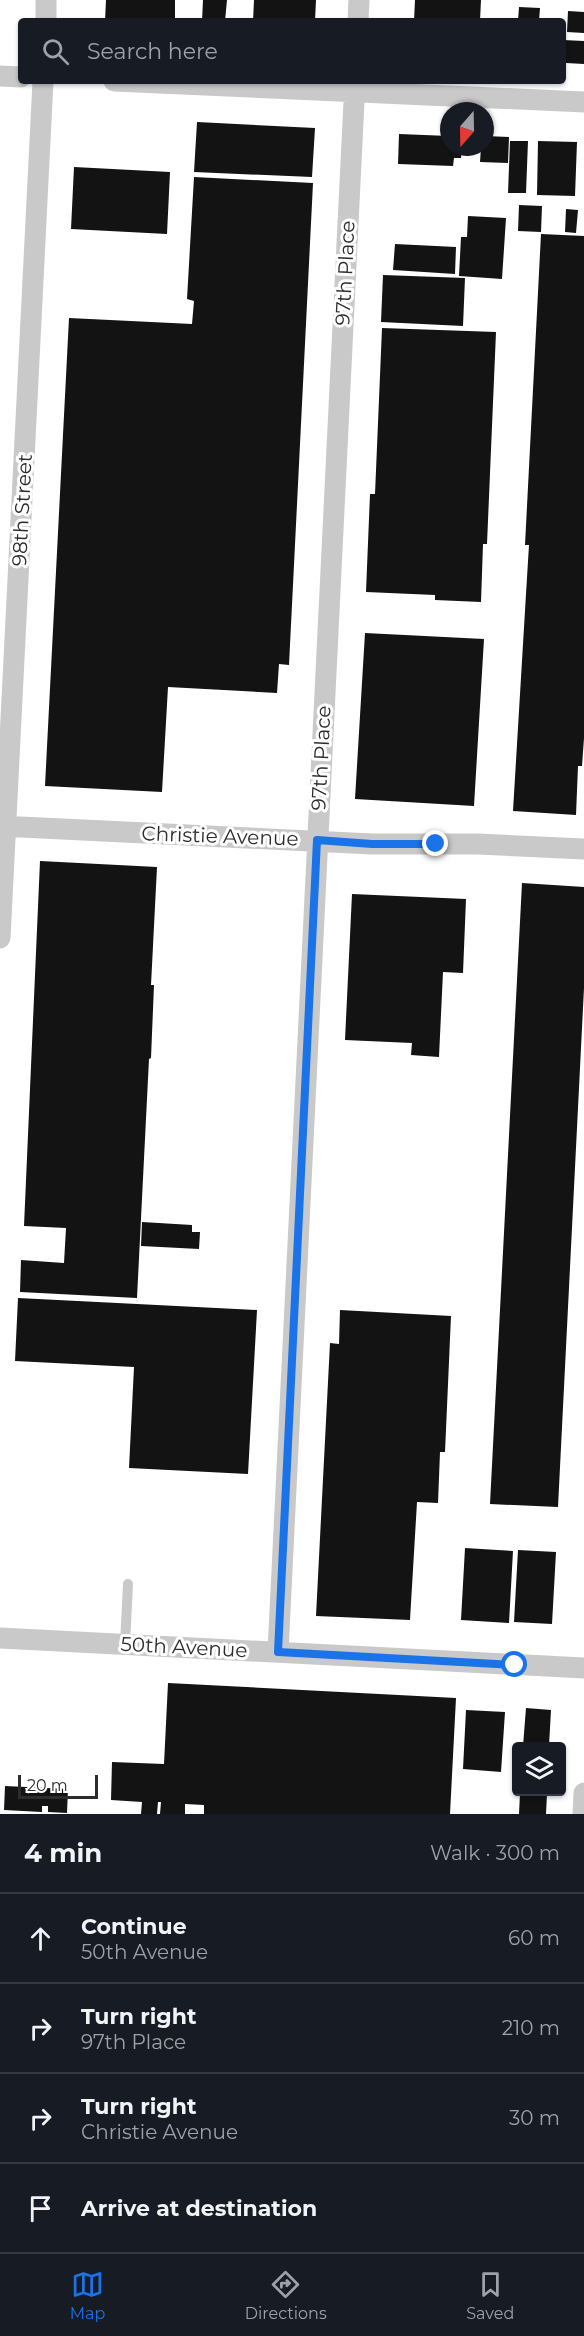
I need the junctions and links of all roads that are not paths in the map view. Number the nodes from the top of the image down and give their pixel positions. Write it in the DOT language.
graph roads {
  1 [pos="46,0"];
  2 [pos="359,0"];
  3 [pos="46,18"];
  4 [pos="358,18"];
  5 [pos="0,76"];
  6 [pos="18,77"];
  7 [pos="43,84"];
  8 [pos="259,84"];
  9 [pos="355,86"];
  10 [pos="584,102"];
  11 [pos="3,826"];
  12 [pos="317,840"];
  13 [pos="584,849"];
  14 [pos="0,938"];
  15 [pos="128,1584"];
  16 [pos="0,1638"];
  17 [pos="125,1644"];
  18 [pos="278,1652"];
  19 [pos="584,1668"];
  20 [pos="584,1792"];
  21 [pos="583,1814"];
  1 -- 3 [label="street"];
  2 -- 4 [label="street"];
  5 -- 6 [label="street"];
  7 -- 11 [label="street, 98th Street"];
  8 -- 9 [label="street"];
  9 -- 10 [label="street"];
  9 -- 12 [label="street, 97th Place"];
  11 -- 12 [label="street, Christie Avenue"];
  11 -- 14 [label="street, 98th Street"];
  12 -- 13 [label="street, Christie Avenue"];
  12 -- 18 [label="street, 97th Place"];
  15 -- 17 [label="lane"];
  16 -- 17 [label="street, 50th Avenue"];
  17 -- 18 [label="street, 50th Avenue"];
  18 -- 19 [label="street, 50th Avenue"];
  20 -- 21 [label="street"];
}
